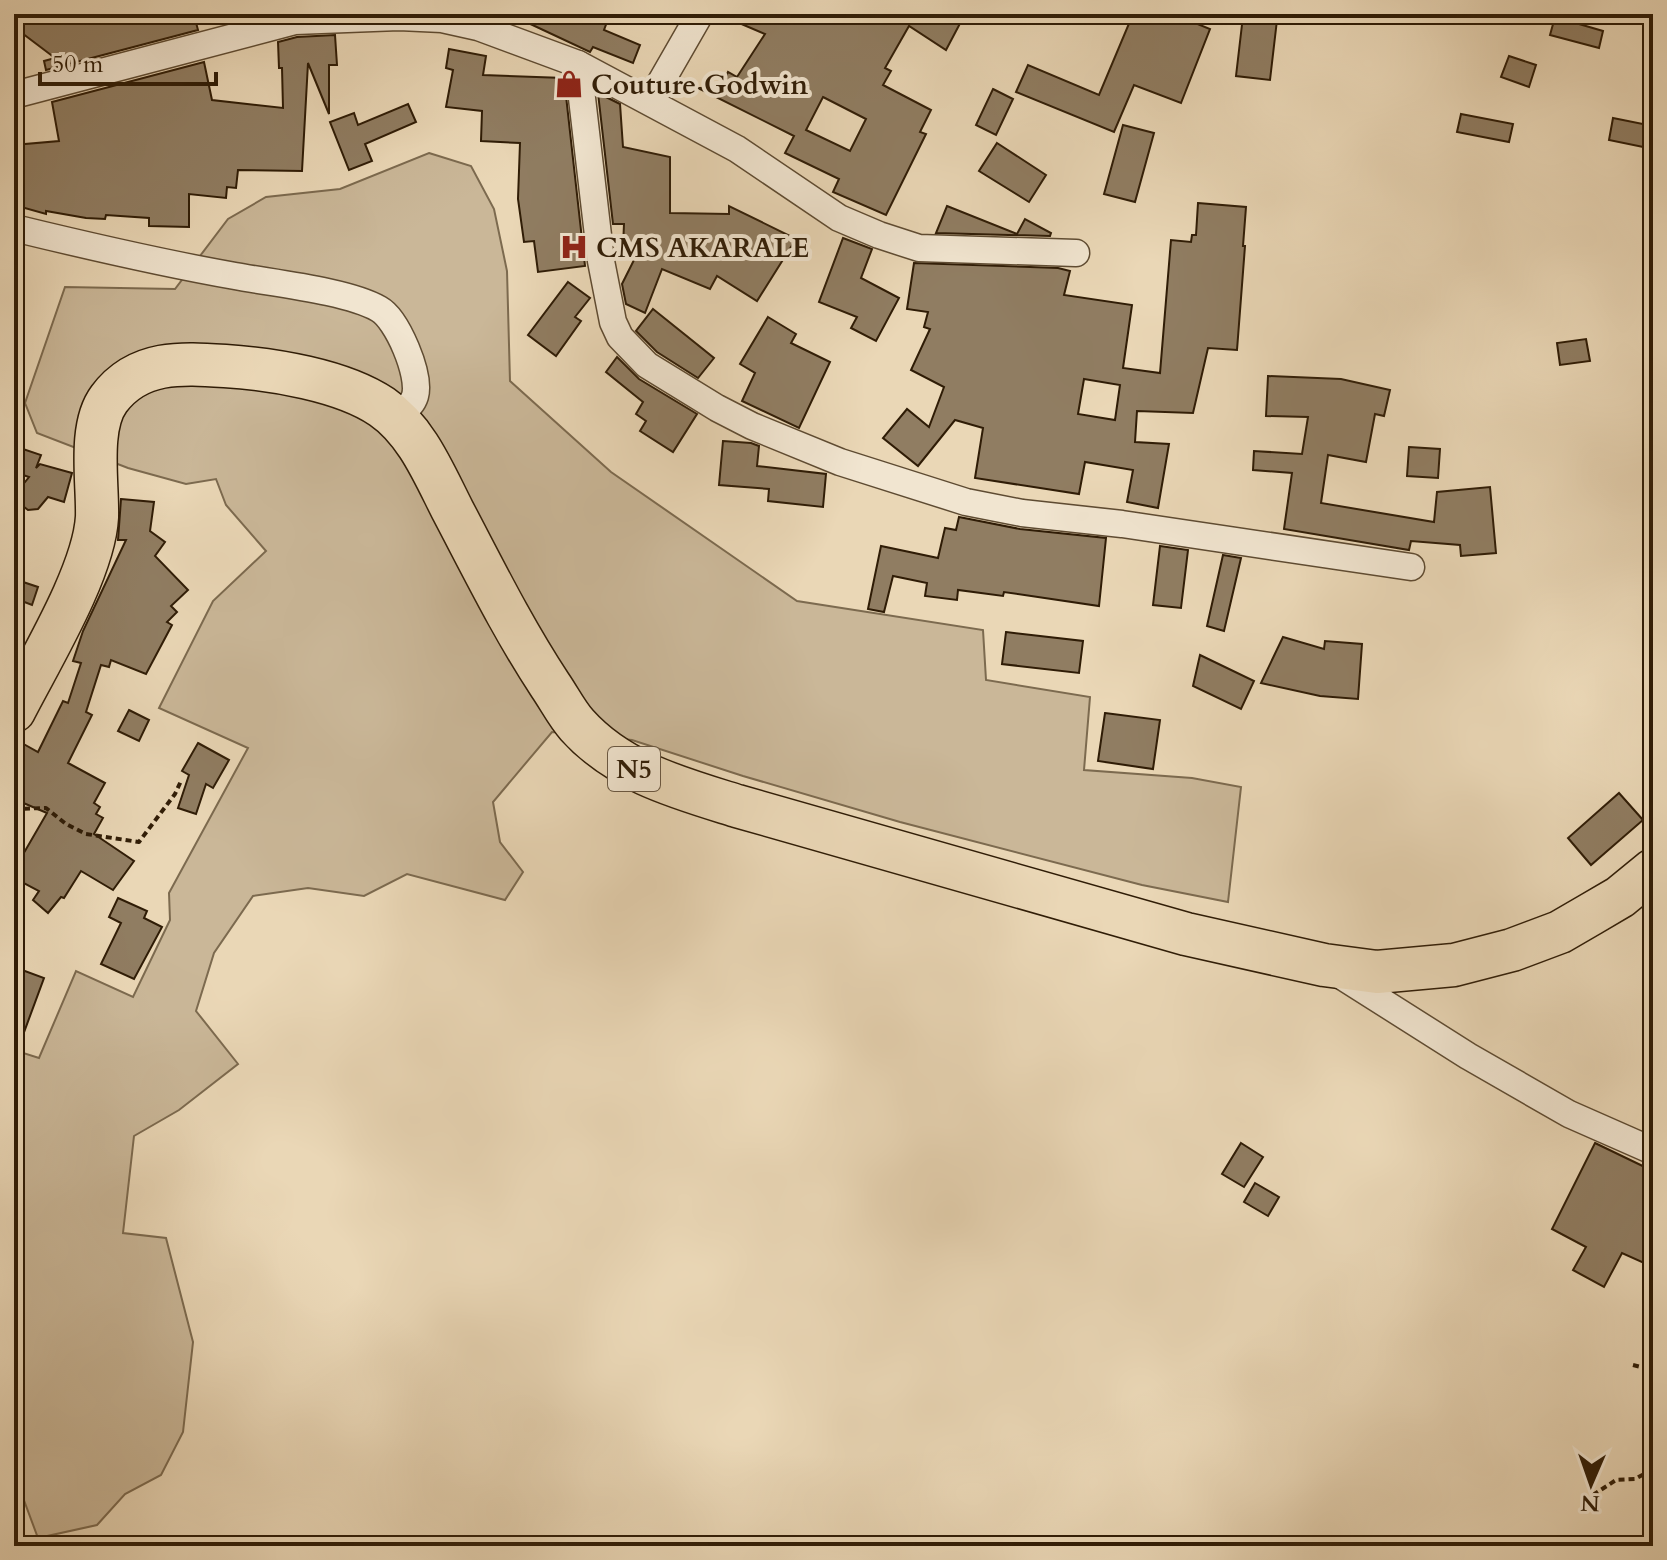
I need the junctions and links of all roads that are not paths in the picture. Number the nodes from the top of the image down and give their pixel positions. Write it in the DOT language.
graph roads {
  1 [pos="700,14"];
  2 [pos="293,18"];
  3 [pos="578,64"];
  4 [pos="14,95"];
  5 [pos="650,101"];
  6 [pos="14,228"];
  7 [pos="1076,253"];
  8 [pos="396,418"];
  9 [pos="1411,567"];
  10 [pos="14,711"];
  11 [pos="1653,870"];
  12 [pos="1324,965"];
  13 [pos="1653,1151"];
  1 -- 5 [label="street"];
  2 -- 3 [label="street"];
  2 -- 4 [label="street"];
  3 -- 5 [label="street"];
  3 -- 9 [label="street"];
  5 -- 7 [label="street"];
  6 -- 8 [label="street"];
  8 -- 10 [label="main road, N5"];
  8 -- 12 [label="main road, N5"];
  11 -- 12 [label="main road, N5"];
  12 -- 13 [label="street"];
}
